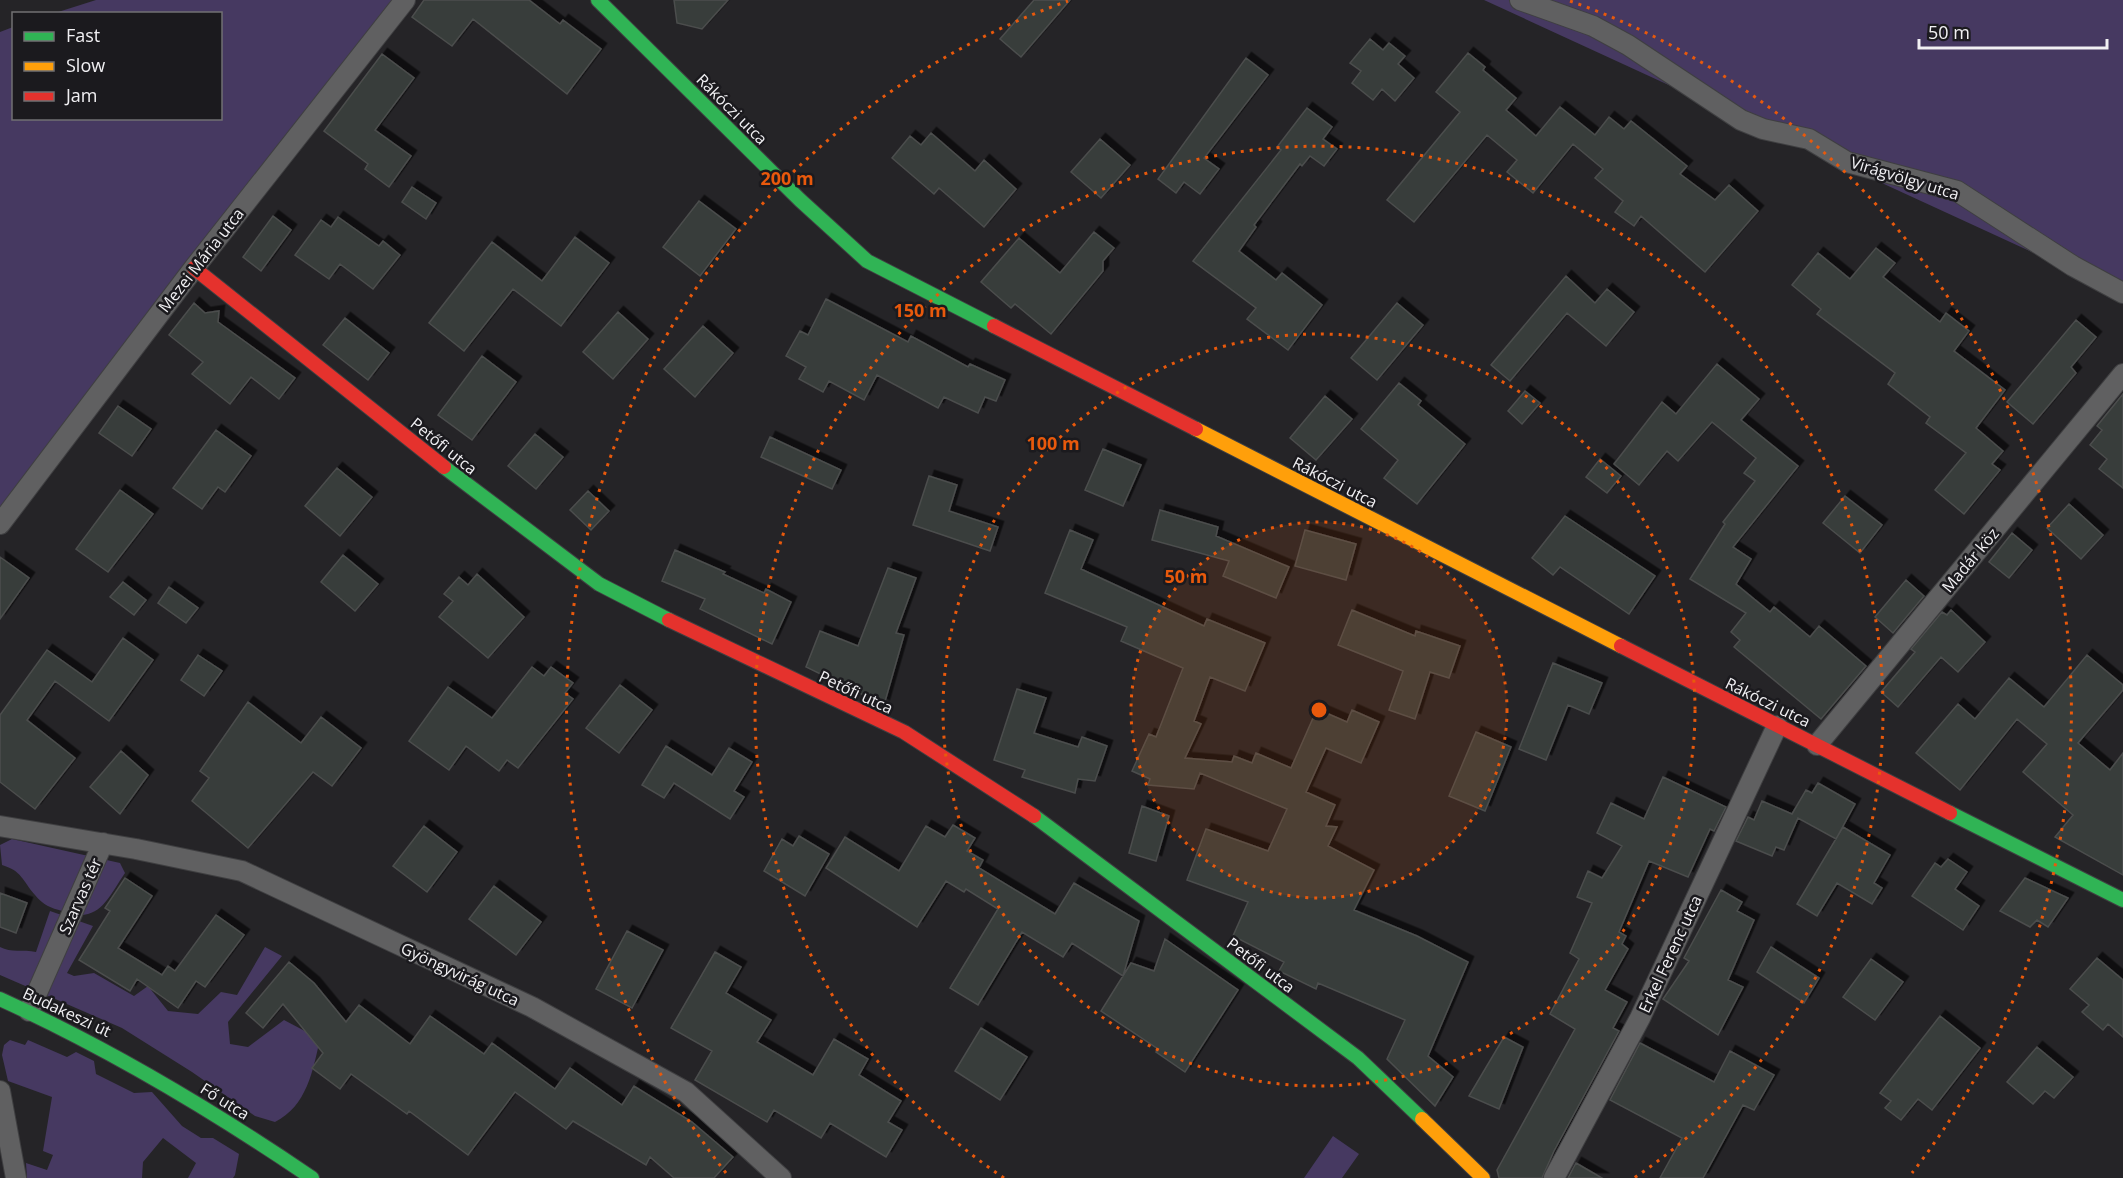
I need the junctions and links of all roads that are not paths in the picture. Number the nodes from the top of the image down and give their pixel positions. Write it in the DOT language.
graph roads {
  1 [pos="405,0"];
  2 [pos="598,0"];
  3 [pos="1520,0"];
  4 [pos="194,268"];
  5 [pos="2123,293"];
  6 [pos="2123,374"];
  7 [pos="0,524"];
  8 [pos="1776,726"];
  9 [pos="1817,745"];
  10 [pos="0,826"];
  11 [pos="103,843"];
  12 [pos="2123,900"];
  13 [pos="0,999"];
  14 [pos="29,1011"];
  15 [pos="120,1056"];
  16 [pos="0,1091"];
  17 [pos="16,1178"];
  18 [pos="312,1178"];
  19 [pos="781,1178"];
  20 [pos="1483,1178"];
  21 [pos="1554,1178"];
  1 -- 4 [label="street, Mezei Mária utca"];
  2 -- 8 [label="street, Rákóczi utca"];
  3 -- 5 [label="street, Virágvölgy utca"];
  4 -- 7 [label="street, Mezei Mária utca"];
  4 -- 20 [label="street, Petőfi utca"];
  6 -- 9 [label="street, Madár köz"];
  8 -- 9 [label="street, Rákóczi utca"];
  8 -- 21 [label="street, Erkel Ferenc utca"];
  9 -- 12 [label="street, Rákóczi utca"];
  10 -- 11 [label="street, Szarvas tér"];
  11 -- 14 [label="street, Szarvas tér"];
  11 -- 19 [label="street, Gyöngyvirág utca"];
  13 -- 14 [label="street, Budakeszi út"];
  14 -- 15 [label="street, Budakeszi út"];
  15 -- 18 [label="street, Fő utca"];
  16 -- 17 [label="street"];
}
